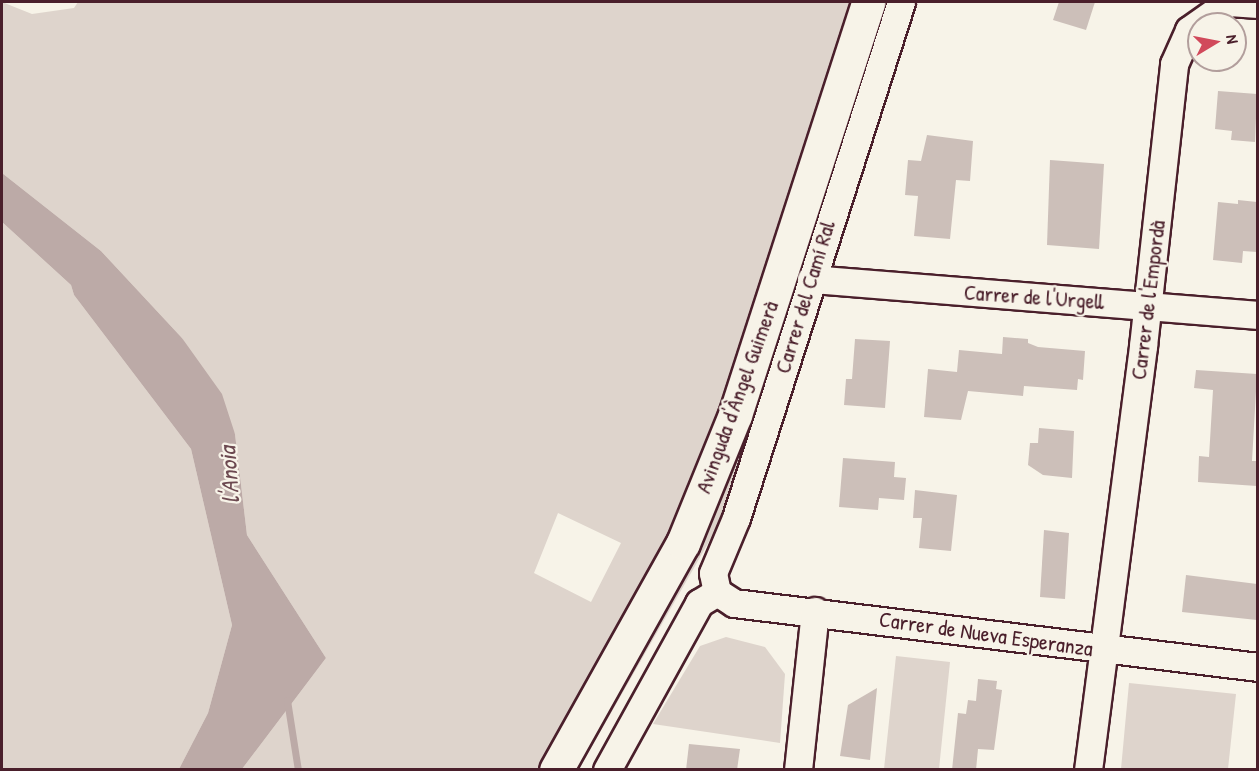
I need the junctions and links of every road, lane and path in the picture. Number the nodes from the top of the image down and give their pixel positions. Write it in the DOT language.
graph roads {
  1 [pos="868,2"];
  2 [pos="902,2"];
  3 [pos="1257,4"];
  4 [pos="811,279"];
  5 [pos="1148,305"];
  6 [pos="1257,315"];
  7 [pos="717,592"];
  8 [pos="814,611"];
  9 [pos="1100,650"];
  10 [pos="1257,667"];
  11 [pos="556,770"];
  12 [pos="608,770"];
  13 [pos="798,770"];
  14 [pos="1088,770"];
  1 -- 11 [label="street, Avinguda d'Àngel Guimerà"];
  2 -- 4 [label="street, Carrer del Camí Ral"];
  3 -- 5 [label="street, Carrer de l'Empordà"];
  4 -- 5 [label="street, Carrer de l'Urgell"];
  4 -- 7 [label="street, Carrer del Camí Ral"];
  5 -- 6 [label="street, Carrer de l'Urgell"];
  5 -- 9 [label="street, Carrer de l'Empordà"];
  7 -- 8 [label="street, Carrer de Nueva Esperanza"];
  7 -- 12 [label="street"];
  8 -- 9 [label="street, Carrer de Nueva Esperanza"];
  8 -- 13 [label="street"];
  9 -- 10 [label="street, Carrer de Nueva Esperanza"];
  9 -- 14 [label="street, Carrer de l'Empordà"];
}
